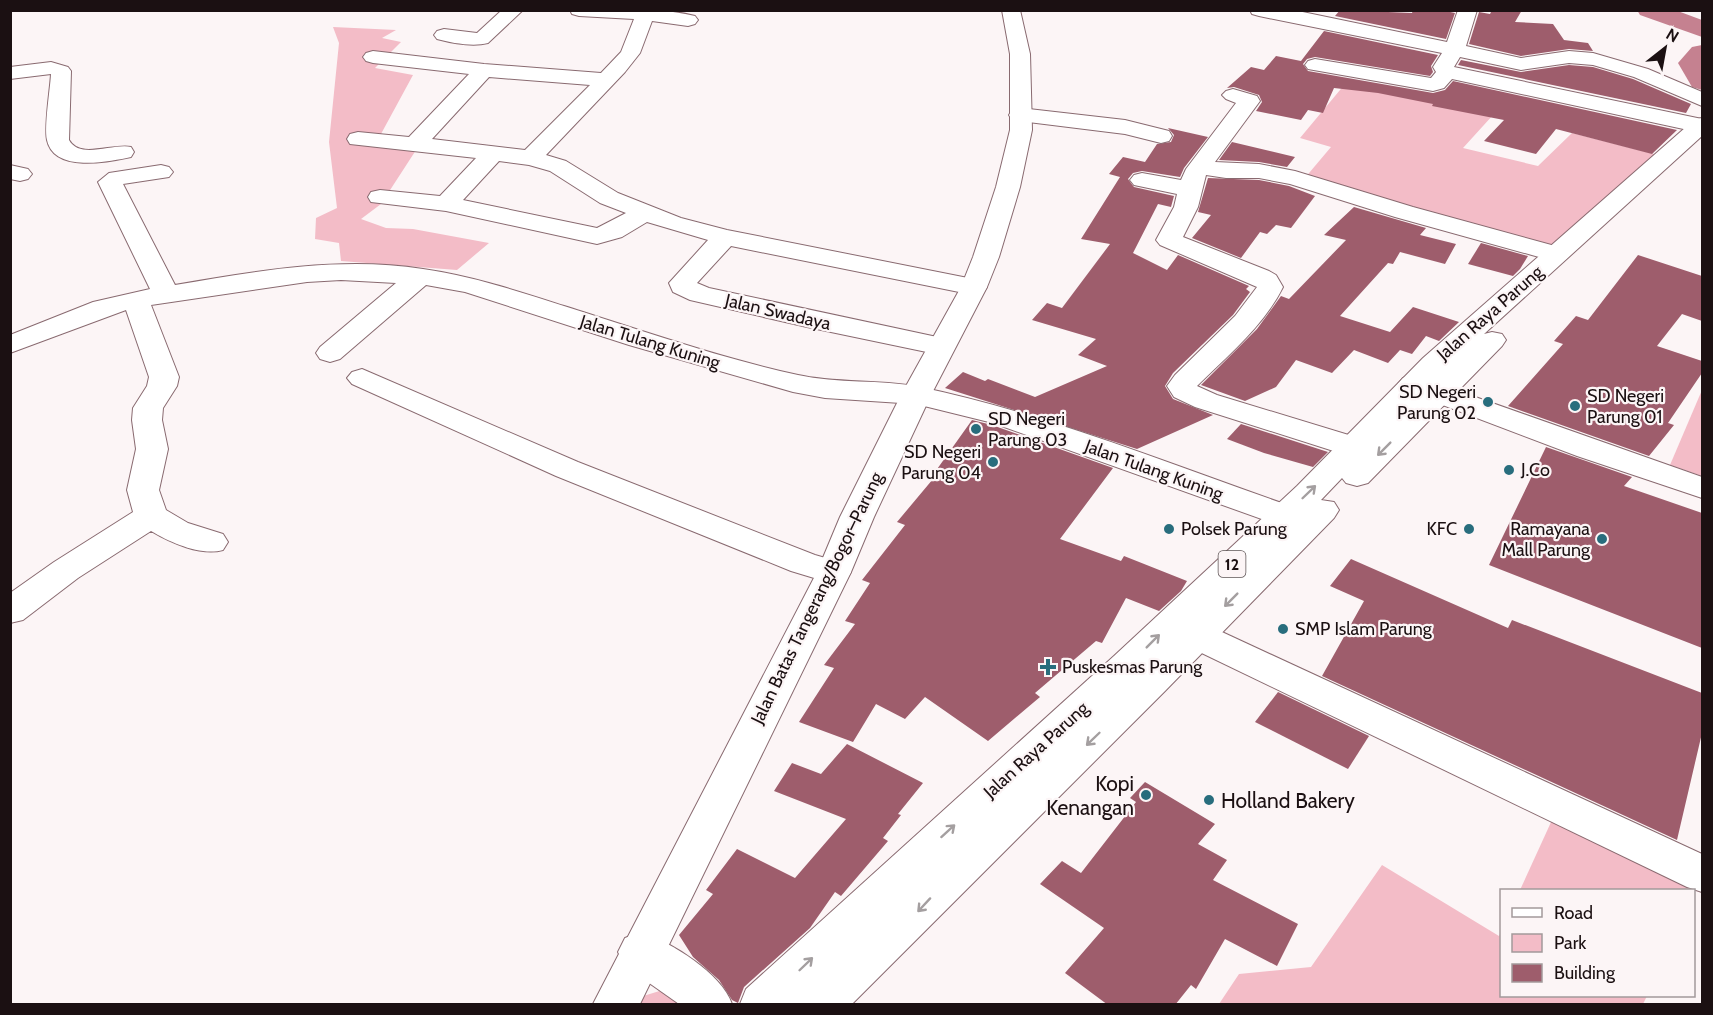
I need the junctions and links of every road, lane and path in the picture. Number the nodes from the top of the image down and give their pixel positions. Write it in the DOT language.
graph roads {
  1 [pos="514,10"];
  2 [pos="579,10"];
  3 [pos="1011,10"];
  4 [pos="1468,10"];
  5 [pos="1272,11"];
  6 [pos="642,14"];
  7 [pos="688,20"];
  8 [pos="444,35"];
  9 [pos="1455,49"];
  10 [pos="373,57"];
  11 [pos="1315,65"];
  12 [pos="484,70"];
  13 [pos="1447,72"];
  14 [pos="10,73"];
  15 [pos="608,80"];
  16 [pos="1233,95"];
  17 [pos="1702,100"];
  18 [pos="1020,115"];
  19 [pos="1702,126"];
  20 [pos="1161,136"];
  21 [pos="358,139"];
  22 [pos="414,144"];
  23 [pos="1702,151"];
  24 [pos="123,152"];
  25 [pos="494,153"];
  26 [pos="531,158"];
  27 [pos="161,172"];
  28 [pos="1195,178"];
  29 [pos="1142,180"];
  30 [pos="380,197"];
  31 [pos="446,204"];
  32 [pos="644,213"];
  33 [pos="725,237"];
  34 [pos="1557,254"];
  35 [pos="420,276"];
  36 [pos="974,287"];
  37 [pos="166,294"];
  38 [pos="135,300"];
  39 [pos="18,334"];
  40 [pos="941,346"];
  41 [pos="330,353"];
  42 [pos="363,378"];
  43 [pos="1426,389"];
  44 [pos="916,395"];
  45 [pos="1354,447"];
  46 [pos="1702,488"];
  47 [pos="151,516"];
  48 [pos="1284,516"];
  49 [pos="211,542"];
  50 [pos="834,572"];
  51 [pos="10,611"];
  52 [pos="1196,635"];
  53 [pos="1139,674"];
  54 [pos="1702,874"];
  55 [pos="641,952"];
  56 [pos="616,1005"];
  57 [pos="709,1005"];
  58 [pos="764,1005"];
  59 [pos="820,1005"];
  1 -- 8 [label="main road"];
  2 -- 6 [label="main road"];
  3 -- 18 [label="main road, Jalan Batas Tangerang/Bogor–Parung"];
  4 -- 9 [label="main road"];
  5 -- 9 [label="main road"];
  6 -- 7 [label="main road"];
  6 -- 15 [label="main road"];
  9 -- 13 [label="main road"];
  9 -- 17 [label="main road"];
  10 -- 12 [label="main road"];
  11 -- 13 [label="main road"];
  12 -- 15 [label="main road"];
  12 -- 22 [label="main road"];
  13 -- 19 [label="main road"];
  14 -- 24 [label="main road"];
  15 -- 26 [label="main road"];
  16 -- 28 [label="main road"];
  18 -- 20 [label="main road"];
  18 -- 36 [label="main road, Jalan Batas Tangerang/Bogor–Parung"];
  19 -- 34 [label="main road, Jalan Raya Parung / 12"];
  21 -- 22 [label="main road"];
  22 -- 25 [label="main road"];
  23 -- 43 [label="main road, Jalan Raya Parung / 12"];
  25 -- 26 [label="main road"];
  25 -- 31 [label="main road"];
  26 -- 32 [label="main road"];
  27 -- 37 [label="main road"];
  28 -- 29 [label="main road"];
  28 -- 34 [label="main road"];
  28 -- 45 [label="main road"];
  30 -- 31 [label="main road"];
  31 -- 32 [label="main road"];
  32 -- 33 [label="main road"];
  33 -- 36 [label="main road"];
  33 -- 40 [label="main road, Jalan Swadaya"];
  34 -- 43 [label="main road, Jalan Raya Parung / 12"];
  35 -- 37 [label="main road, Jalan Tulang Kuning"];
  35 -- 41 [label="main road"];
  35 -- 44 [label="main road, Jalan Tulang Kuning"];
  36 -- 40 [label="main road, Jalan Batas Tangerang/Bogor–Parung"];
  37 -- 38 [label="main road, Jalan Tulang Kuning"];
  38 -- 39 [label="main road, Jalan Tulang Kuning"];
  38 -- 47 [label="main road"];
  40 -- 44 [label="main road, Jalan Batas Tangerang/Bogor–Parung"];
  42 -- 50 [label="main road"];
  43 -- 45 [label="main road, Jalan Raya Parung / 12"];
  43 -- 46 [label="main road"];
  43 -- 52 [label="main road, Jalan Raya Parung / 12, one-way"];
  44 -- 48 [label="main road, Jalan Tulang Kuning"];
  44 -- 50 [label="main road, Jalan Batas Tangerang/Bogor–Parung"];
  48 -- 45 [label="main road, Jalan Raya Parung / 12, one-way"];
  47 -- 49 [label="main road"];
  47 -- 51 [label="main road"];
  53 -- 48 [label="main road, Jalan Raya Parung / 12, one-way"];
  50 -- 55 [label="main road, Jalan Batas Tangerang/Bogor–Parung"];
  52 -- 53 [label="main road, Jalan Raya Parung / 12"];
  52 -- 54 [label="main road"];
  58 -- 53 [label="main road, Jalan Raya Parung / 12, one-way"];
  53 -- 59 [label="main road, Jalan Raya Parung / 12, one-way"];
  55 -- 56 [label="main road, Jalan Batas Tangerang/Bogor–Parung"];
  55 -- 57 [label="main road"];
}
